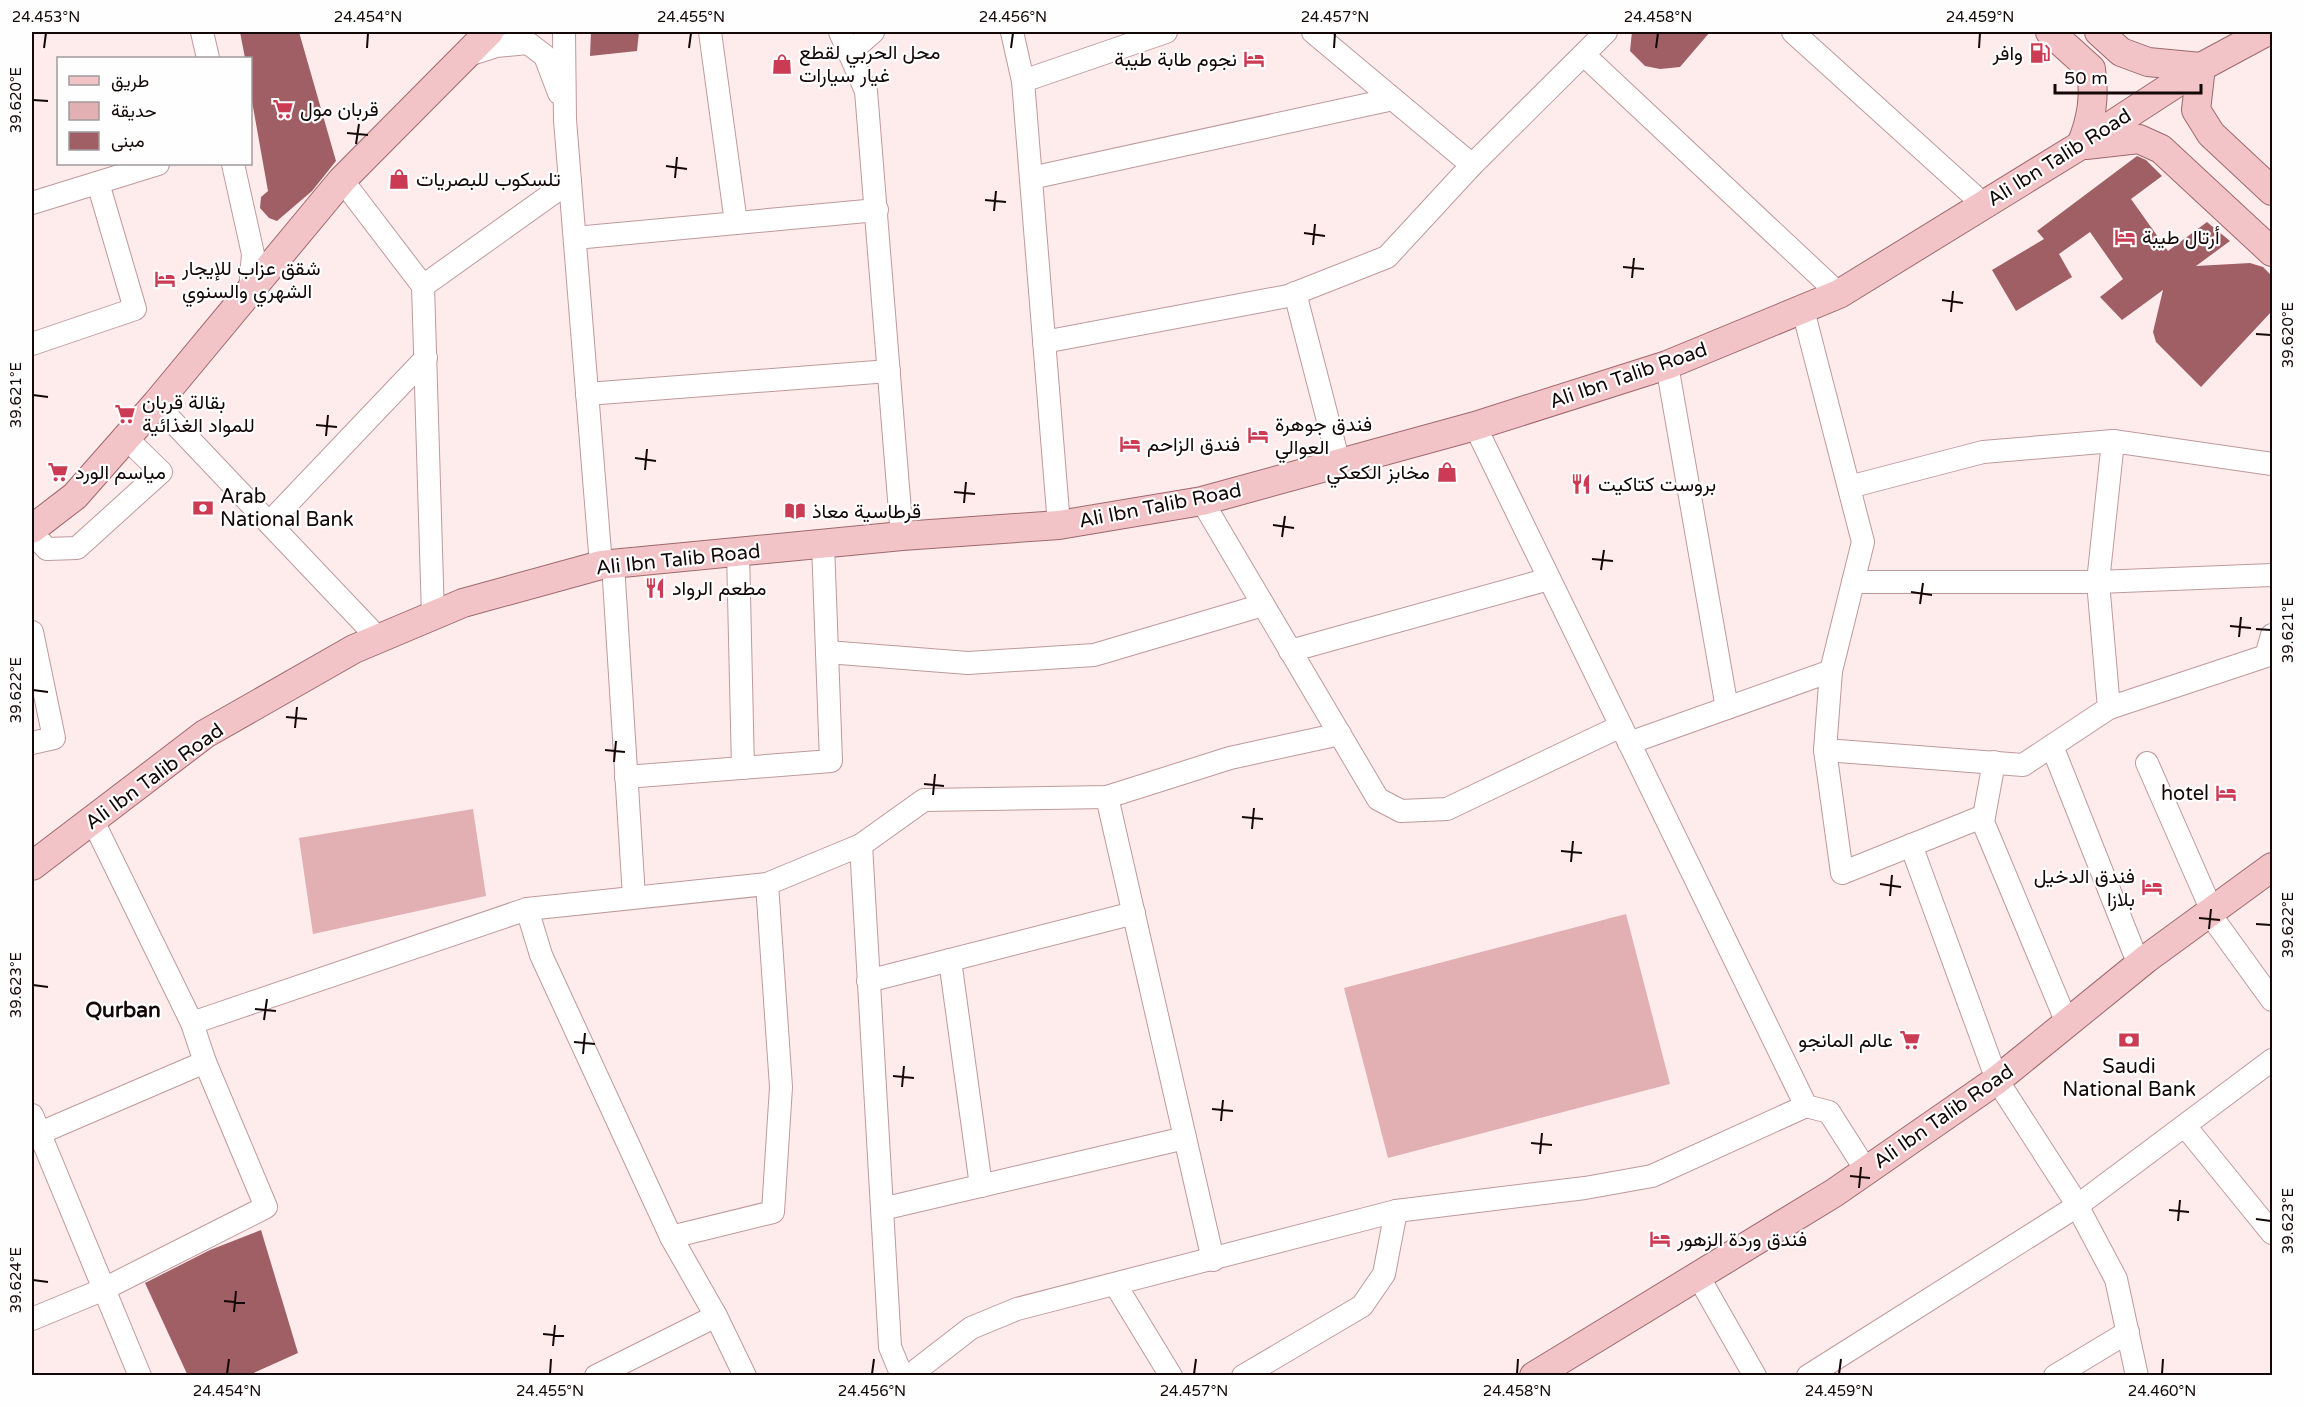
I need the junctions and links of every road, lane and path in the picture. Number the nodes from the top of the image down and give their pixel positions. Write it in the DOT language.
graph roads {
  1 [pos="202,32"];
  2 [pos="489,32"];
  3 [pos="564,32"];
  4 [pos="710,32"];
  5 [pos="840,32"];
  6 [pos="873,32"];
  7 [pos="1012,32"];
  8 [pos="1314,32"];
  9 [pos="1606,32"];
  10 [pos="1793,32"];
  11 [pos="2050,32"];
  12 [pos="2099,32"];
  13 [pos="2266,32"];
  14 [pos="1155,33"];
  15 [pos="849,52"];
  16 [pos="1584,55"];
  17 [pos="464,56"];
  18 [pos="208,57"];
  19 [pos="2201,68"];
  20 [pos="1023,81"];
  21 [pos="1393,99"];
  22 [pos="565,120"];
  23 [pos="2081,145"];
  24 [pos="155,165"];
  25 [pos="232,165"];
  26 [pos="1472,165"];
  27 [pos="1031,178"];
  28 [pos="342,180"];
  29 [pos="570,181"];
  30 [pos="98,183"];
  31 [pos="2272,191"];
  32 [pos="32,203"];
  33 [pos="1983,204"];
  34 [pos="877,210"];
  35 [pos="736,223"];
  36 [pos="574,238"];
  37 [pos="2272,252"];
  38 [pos="423,286"];
  39 [pos="250,290"];
  40 [pos="1295,293"];
  41 [pos="1839,294"];
  42 [pos="1803,310"];
  43 [pos="1044,342"];
  44 [pos="32,345"];
  45 [pos="426,358"];
  46 [pos="1666,365"];
  47 [pos="889,371"];
  48 [pos="587,394"];
  49 [pos="156,404"];
  50 [pos="1475,426"];
  51 [pos="126,438"];
  52 [pos="2113,441"];
  53 [pos="1339,463"];
  54 [pos="2272,464"];
  55 [pos="1849,487"];
  56 [pos="1202,501"];
  57 [pos="269,524"];
  58 [pos="1059,525"];
  59 [pos="32,531"];
  60 [pos="902,536"];
  61 [pos="823,544"];
  62 [pos="738,552"];
  63 [pos="607,565"];
  64 [pos="2272,575"];
  65 [pos="1549,579"];
  66 [pos="1853,582"];
  67 [pos="2098,582"];
  68 [pos="1263,605"];
  69 [pos="433,616"];
  70 [pos="32,632"];
  71 [pos="2272,635"];
  72 [pos="379,639"];
  73 [pos="1290,651"];
  74 [pos="827,652"];
  75 [pos="1831,671"];
  76 [pos="1727,708"];
  77 [pos="2109,708"];
  78 [pos="1340,734"];
  79 [pos="1625,735"];
  80 [pos="32,743"];
  81 [pos="2052,746"];
  82 [pos="1825,750"];
  83 [pos="1994,762"];
  84 [pos="2147,763"];
  85 [pos="743,768"];
  86 [pos="627,777"];
  87 [pos="1107,797"];
  88 [pos="1984,816"];
  89 [pos="93,821"];
  90 [pos="861,845"];
  91 [pos="1911,845"];
  92 [pos="32,866"];
  93 [pos="2272,867"];
  94 [pos="766,884"];
  95 [pos="634,897"];
  96 [pos="527,909"];
  97 [pos="2211,912"];
  98 [pos="1134,913"];
  99 [pos="950,960"];
  100 [pos="2139,965"];
  101 [pos="868,981"];
  102 [pos="2272,1000"];
  103 [pos="192,1023"];
  104 [pos="2067,1023"];
  105 [pos="2272,1060"];
  106 [pos="205,1062"];
  107 [pos="1997,1080"];
  108 [pos="1806,1106"];
  109 [pos="35,1124"];
  110 [pos="2185,1126"];
  111 [pos="1185,1138"];
  112 [pos="1866,1170"];
  113 [pos="981,1186"];
  114 [pos="2077,1206"];
  115 [pos="882,1209"];
  116 [pos="1396,1211"];
  117 [pos="2272,1233"];
  118 [pos="671,1238"];
  119 [pos="1213,1260"];
  120 [pos="1698,1276"];
  121 [pos="1115,1284"];
  122 [pos="102,1290"];
  123 [pos="716,1316"];
  124 [pos="32,1319"];
  125 [pos="2128,1332"];
  126 [pos="140,1376"];
  127 [pos="596,1376"];
  128 [pos="745,1376"];
  129 [pos="902,1376"];
  130 [pos="909,1376"];
  131 [pos="1172,1376"];
  132 [pos="1243,1376"];
  133 [pos="1534,1376"];
  134 [pos="1755,1376"];
  135 [pos="1808,1376"];
  136 [pos="2055,1376"];
  137 [pos="2137,1376"];
  1 -- 18 [label="street"];
  2 -- 17 [label="main road"];
  3 -- 22 [label="street"];
  4 -- 35 [label="street"];
  5 -- 15 [label="street"];
  6 -- 15 [label="street"];
  7 -- 20 [label="street"];
  8 -- 21 [label="street"];
  9 -- 16 [label="street"];
  10 -- 33 [label="street"];
  11 -- 23 [label="main road"];
  12 -- 19 [label="main road"];
  13 -- 19 [label="main road, Ali Ibn Talib Road"];
  14 -- 20 [label="street"];
  15 -- 34 [label="street"];
  16 -- 26 [label="street"];
  16 -- 41 [label="street"];
  17 -- 22 [label="street"];
  17 -- 28 [label="main road"];
  19 -- 23 [label="main road, Ali Ibn Talib Road"];
  19 -- 31 [label="main road"];
  20 -- 27 [label="street"];
  21 -- 26 [label="street"];
  21 -- 27 [label="street"];
  22 -- 29 [label="street"];
  23 -- 33 [label="main road, Ali Ibn Talib Road"];
  23 -- 37 [label="main road"];
  24 -- 30 [label="street"];
  25 -- 39 [label="street"];
  26 -- 40 [label="street"];
  27 -- 43 [label="street"];
  28 -- 38 [label="street"];
  28 -- 39 [label="main road"];
  29 -- 36 [label="street"];
  29 -- 38 [label="street"];
  30 -- 32 [label="street"];
  30 -- 44 [label="street"];
  33 -- 41 [label="main road, Ali Ibn Talib Road"];
  34 -- 35 [label="street"];
  34 -- 47 [label="street"];
  35 -- 36 [label="street"];
  36 -- 48 [label="street"];
  38 -- 45 [label="street"];
  39 -- 49 [label="main road"];
  40 -- 43 [label="street"];
  40 -- 53 [label="street"];
  41 -- 42 [label="main road, Ali Ibn Talib Road"];
  42 -- 46 [label="main road, Ali Ibn Talib Road"];
  42 -- 55 [label="street"];
  43 -- 58 [label="street"];
  45 -- 57 [label="street"];
  45 -- 69 [label="street"];
  46 -- 50 [label="main road, Ali Ibn Talib Road"];
  46 -- 76 [label="street"];
  47 -- 48 [label="street"];
  47 -- 60 [label="street"];
  48 -- 63 [label="street"];
  49 -- 51 [label="main road"];
  49 -- 57 [label="street"];
  50 -- 53 [label="main road, Ali Ibn Talib Road"];
  50 -- 65 [label="street"];
  51 -- 59 [label="main road"];
  51 -- 59 [label="street"];
  52 -- 54 [label="street"];
  52 -- 55 [label="street"];
  52 -- 67 [label="street"];
  53 -- 56 [label="main road, Ali Ibn Talib Road"];
  55 -- 66 [label="street"];
  56 -- 58 [label="main road, Ali Ibn Talib Road"];
  56 -- 68 [label="street"];
  57 -- 72 [label="street"];
  58 -- 60 [label="main road, Ali Ibn Talib Road"];
  60 -- 61 [label="main road, Ali Ibn Talib Road"];
  61 -- 62 [label="main road, Ali Ibn Talib Road"];
  61 -- 74 [label="street"];
  62 -- 63 [label="main road, Ali Ibn Talib Road"];
  62 -- 85 [label="street"];
  63 -- 69 [label="main road, Ali Ibn Talib Road"];
  63 -- 86 [label="street"];
  64 -- 67 [label="street"];
  65 -- 73 [label="street"];
  65 -- 79 [label="street"];
  66 -- 67 [label="street"];
  66 -- 75 [label="street"];
  67 -- 77 [label="street"];
  68 -- 73 [label="street"];
  68 -- 74 [label="street"];
  69 -- 72 [label="main road, Ali Ibn Talib Road"];
  70 -- 80 [label="street"];
  71 -- 77 [label="street"];
  72 -- 89 [label="main road, Ali Ibn Talib Road"];
  73 -- 78 [label="street"];
  74 -- 85 [label="street"];
  75 -- 76 [label="street"];
  75 -- 82 [label="street"];
  76 -- 79 [label="street"];
  77 -- 81 [label="street"];
  78 -- 79 [label="street"];
  78 -- 87 [label="street"];
  79 -- 108 [label="street"];
  81 -- 83 [label="street"];
  81 -- 100 [label="street"];
  82 -- 83 [label="street"];
  82 -- 91 [label="street"];
  83 -- 88 [label="street"];
  84 -- 97 [label="street"];
  85 -- 86 [label="street"];
  86 -- 95 [label="street"];
  87 -- 90 [label="street"];
  87 -- 98 [label="street"];
  88 -- 91 [label="street"];
  88 -- 104 [label="street"];
  89 -- 92 [label="main road, Ali Ibn Talib Road"];
  89 -- 103 [label="street"];
  90 -- 94 [label="street"];
  90 -- 101 [label="street"];
  91 -- 107 [label="street"];
  93 -- 97 [label="main road, Ali Ibn Talib Road"];
  94 -- 95 [label="street"];
  94 -- 118 [label="street"];
  95 -- 96 [label="street"];
  96 -- 103 [label="street"];
  96 -- 118 [label="street"];
  97 -- 100 [label="main road, Ali Ibn Talib Road"];
  97 -- 102 [label="street"];
  98 -- 99 [label="street"];
  98 -- 111 [label="street"];
  99 -- 101 [label="street"];
  99 -- 113 [label="street"];
  100 -- 104 [label="main road, Ali Ibn Talib Road"];
  101 -- 115 [label="street"];
  103 -- 106 [label="street"];
  104 -- 107 [label="main road, Ali Ibn Talib Road"];
  105 -- 110 [label="street"];
  106 -- 109 [label="street"];
  106 -- 122 [label="street"];
  107 -- 112 [label="main road, Ali Ibn Talib Road"];
  107 -- 114 [label="street"];
  108 -- 112 [label="street"];
  108 -- 116 [label="street"];
  109 -- 122 [label="street"];
  110 -- 114 [label="street"];
  110 -- 117 [label="street"];
  111 -- 113 [label="street"];
  111 -- 119 [label="street"];
  112 -- 120 [label="main road, Ali Ibn Talib Road"];
  113 -- 115 [label="street"];
  114 -- 125 [label="street"];
  114 -- 135 [label="street"];
  115 -- 129 [label="street"];
  116 -- 119 [label="street"];
  116 -- 132 [label="street"];
  118 -- 123 [label="street"];
  119 -- 121 [label="street"];
  120 -- 133 [label="main road, Ali Ibn Talib Road"];
  120 -- 134 [label="street"];
  121 -- 130 [label="street"];
  121 -- 131 [label="street"];
  122 -- 124 [label="street"];
  122 -- 126 [label="street"];
  123 -- 127 [label="street"];
  123 -- 128 [label="street"];
  125 -- 136 [label="street"];
  125 -- 137 [label="street"];
}
